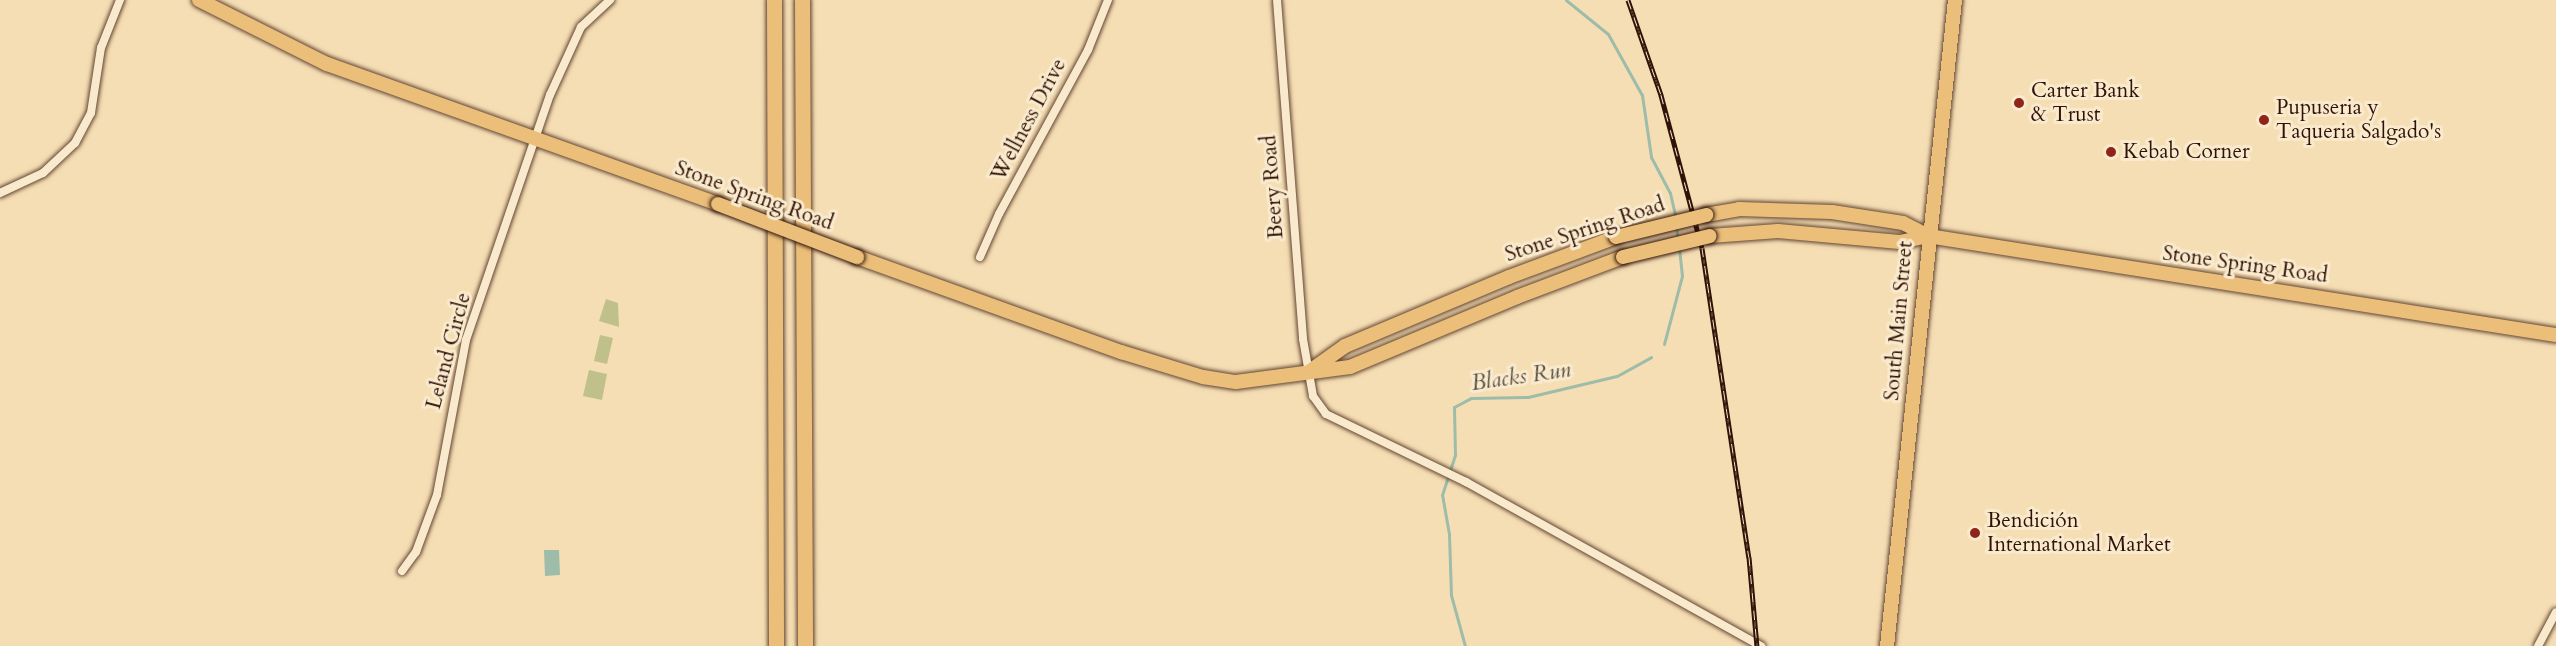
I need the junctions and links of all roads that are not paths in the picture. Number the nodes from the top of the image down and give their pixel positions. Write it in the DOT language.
graph roads {
  1 [pos="120,0"];
  2 [pos="199,0"];
  3 [pos="610,0"];
  4 [pos="774,0"];
  5 [pos="802,0"];
  6 [pos="1108,0"];
  7 [pos="1277,0"];
  8 [pos="1955,0"];
  9 [pos="536,141"];
  10 [pos="0,193"];
  11 [pos="1928,236"];
  12 [pos="980,257"];
  13 [pos="2556,335"];
  14 [pos="1308,372"];
  15 [pos="402,571"];
  16 [pos="2556,612"];
  17 [pos="776,646"];
  18 [pos="805,646"];
  19 [pos="1761,646"];
  20 [pos="1887,646"];
  21 [pos="2538,646"];
  1 -- 10 [label="street"];
  2 -- 9 [label="main road, Stone Spring Road"];
  3 -- 9 [label="street, Leland Circle"];
  4 -- 17 [label="highway"];
  5 -- 18 [label="highway"];
  6 -- 12 [label="street, Wellness Drive"];
  7 -- 14 [label="street, Beery Road"];
  8 -- 11 [label="main road, South Main Street"];
  9 -- 14 [label="main road, Stone Spring Road, bridge"];
  9 -- 15 [label="street, Leland Circle"];
  11 -- 13 [label="main road, Stone Spring Road"];
  11 -- 14 [label="main road, Stone Spring Road, bridge"];
  11 -- 14 [label="main road, Stone Spring Road, bridge"];
  11 -- 20 [label="main road, South Main Street"];
  14 -- 19 [label="street"];
  16 -- 21 [label="street"];
}
